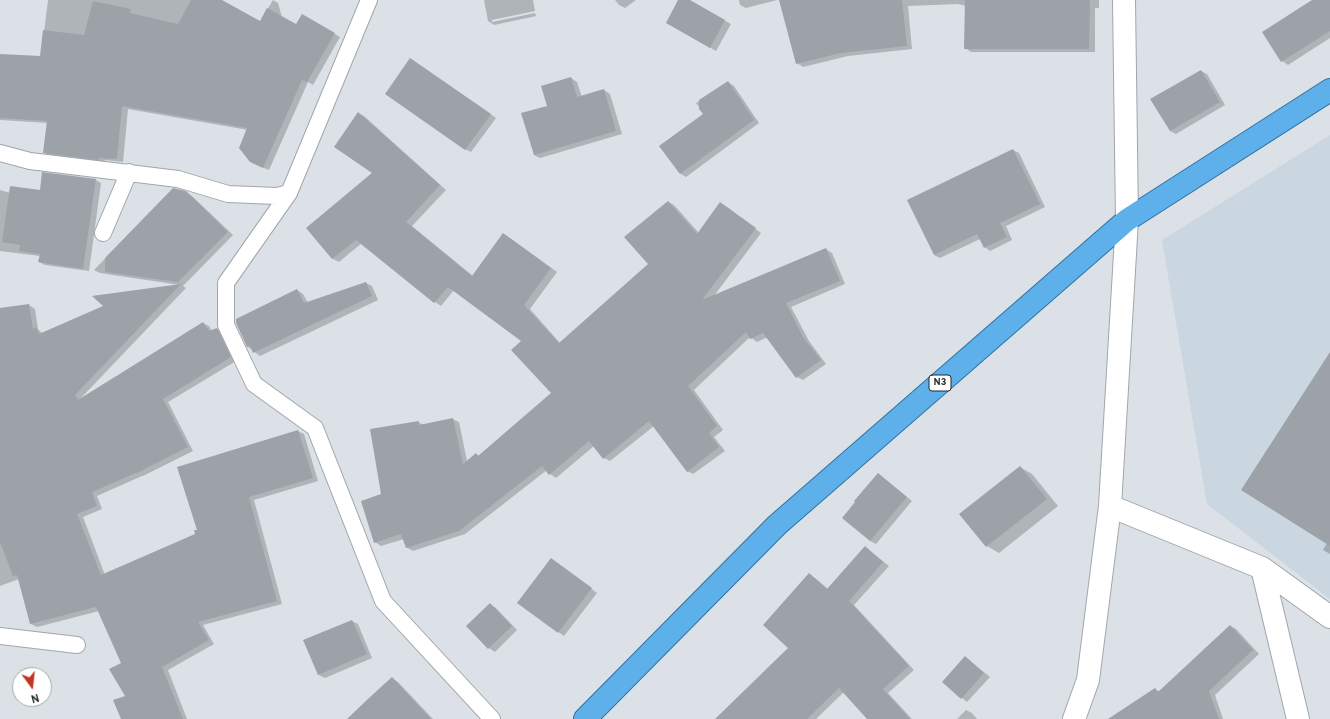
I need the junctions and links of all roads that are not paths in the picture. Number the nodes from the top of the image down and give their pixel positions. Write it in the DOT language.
graph roads {
  1 [pos="369,0"];
  2 [pos="1124,0"];
  3 [pos="1330,90"];
  4 [pos="0,153"];
  5 [pos="129,172"];
  6 [pos="289,193"];
  7 [pos="1127,220"];
  8 [pos="103,233"];
  9 [pos="1110,506"];
  10 [pos="1262,568"];
  11 [pos="1330,617"];
  12 [pos="0,636"];
  13 [pos="77,645"];
  14 [pos="492,719"];
  15 [pos="585,719"];
  16 [pos="1074,719"];
  17 [pos="1298,719"];
  1 -- 6 [label="lane"];
  2 -- 7 [label="street"];
  3 -- 7 [label="highway, N3"];
  4 -- 5 [label="lane"];
  5 -- 6 [label="lane"];
  5 -- 8 [label="lane"];
  6 -- 14 [label="lane"];
  7 -- 9 [label="street"];
  7 -- 15 [label="highway, N3"];
  9 -- 10 [label="street"];
  9 -- 16 [label="street"];
  10 -- 11 [label="street"];
  10 -- 17 [label="street"];
  12 -- 13 [label="lane"];
}
